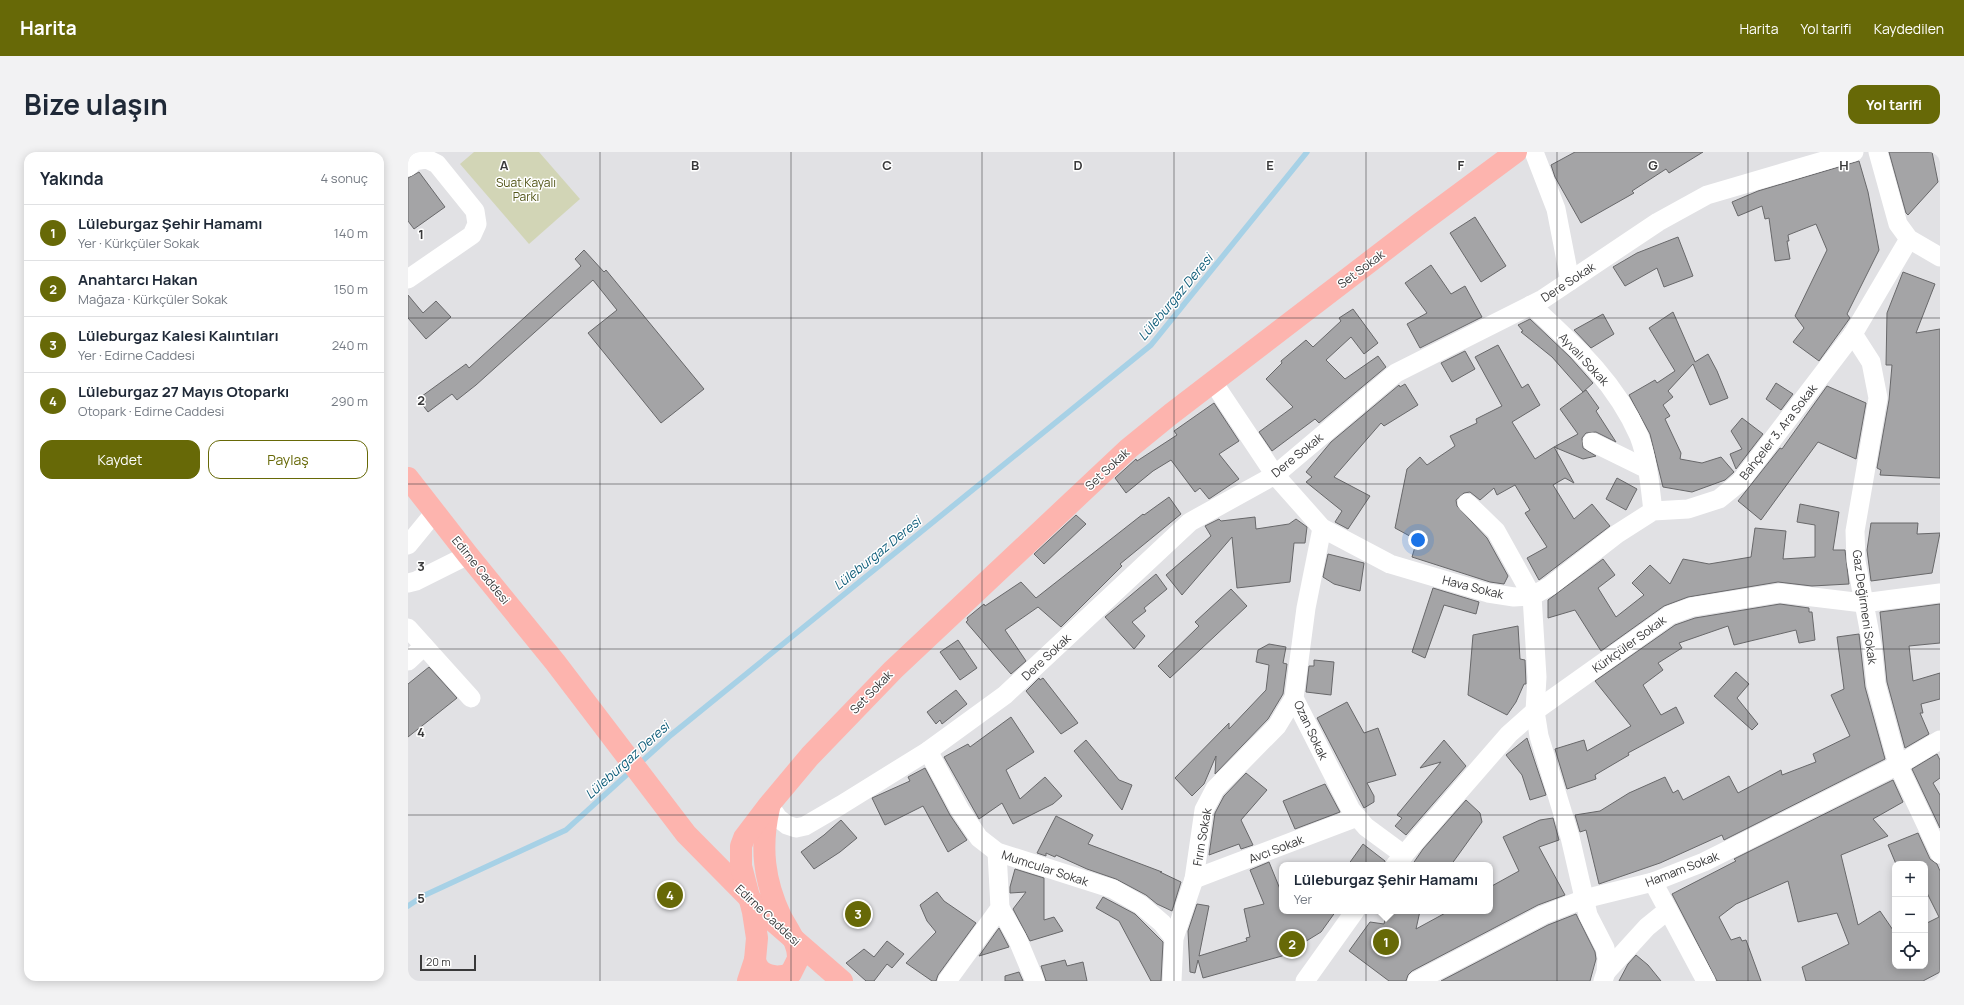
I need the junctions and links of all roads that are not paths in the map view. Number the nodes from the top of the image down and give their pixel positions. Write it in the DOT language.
graph roads {
  1 [pos="1516,152"];
  2 [pos="1534,152"];
  3 [pos="1854,152"];
  4 [pos="1878,152"];
  5 [pos="408,167"];
  6 [pos="1909,239"];
  7 [pos="1940,257"];
  8 [pos="408,279"];
  9 [pos="1570,281"];
  10 [pos="1531,305"];
  11 [pos="1853,334"];
  12 [pos="1213,382"];
  13 [pos="1592,442"];
  14 [pos="1647,469"];
  15 [pos="1275,475"];
  16 [pos="408,478"];
  17 [pos="1467,503"];
  18 [pos="1653,511"];
  19 [pos="435,512"];
  20 [pos="1322,528"];
  21 [pos="408,545"];
  22 [pos="468,556"];
  23 [pos="408,583"];
  24 [pos="1940,593"];
  25 [pos="1532,596"];
  26 [pos="1863,603"];
  27 [pos="408,628"];
  28 [pos="424,646"];
  29 [pos="408,661"];
  30 [pos="471,698"];
  31 [pos="1294,698"];
  32 [pos="1535,711"];
  33 [pos="1940,740"];
  34 [pos="928,751"];
  35 [pos="1898,765"];
  36 [pos="770,805"];
  37 [pos="1357,817"];
  38 [pos="744,838"];
  39 [pos="701,851"];
  40 [pos="997,852"];
  41 [pos="1940,854"];
  42 [pos="1399,860"];
  43 [pos="1194,879"];
  44 [pos="1653,882"];
  45 [pos="1584,898"];
  46 [pos="749,899"];
  47 [pos="1000,908"];
  48 [pos="1668,910"];
  49 [pos="1353,914"];
  50 [pos="1174,938"];
  51 [pos="793,940"];
  52 [pos="755,960"];
  53 [pos="1605,976"];
  54 [pos="748,981"];
  55 [pos="842,981"];
  56 [pos="947,981"];
  57 [pos="1035,981"];
  58 [pos="1172,981"];
  59 [pos="1305,981"];
  60 [pos="1417,981"];
  61 [pos="1706,981"];
  1 -- 12 [label="main road, Set Sokak"];
  2 -- 9 [label="street"];
  3 -- 9 [label="street, Dere Sokak"];
  4 -- 6 [label="street"];
  5 -- 8 [label="street"];
  6 -- 7 [label="street"];
  6 -- 11 [label="street, Bahçeler 3. Ara Sokak"];
  9 -- 10 [label="street, Dere Sokak"];
  10 -- 14 [label="street, Ayvalı Sokak"];
  10 -- 15 [label="street, Dere Sokak"];
  11 -- 18 [label="street, Bahçeler 3. Ara Sokak"];
  11 -- 26 [label="street, Gaz Değirmeni Sokak"];
  12 -- 15 [label="street, Hava Sokak"];
  12 -- 36 [label="main road, Set Sokak"];
  13 -- 14 [label="street"];
  14 -- 18 [label="street, Ayvalı Sokak"];
  15 -- 20 [label="street, Hava Sokak"];
  15 -- 34 [label="street, Dere Sokak"];
  16 -- 19 [label="main road, Edirne Caddesi"];
  17 -- 25 [label="street"];
  18 -- 25 [label="street, Bahçeler 3. Ara Sokak"];
  19 -- 21 [label="street"];
  19 -- 22 [label="main road, Edirne Caddesi"];
  20 -- 25 [label="street, Hava Sokak"];
  20 -- 31 [label="street, Ozan Sokak"];
  22 -- 23 [label="street"];
  22 -- 39 [label="main road, Edirne Caddesi"];
  24 -- 26 [label="street, Kürkçüler Sokak"];
  25 -- 32 [label="street"];
  26 -- 32 [label="street, Kürkçüler Sokak"];
  26 -- 35 [label="street, Gaz Değirmeni Sokak"];
  27 -- 28 [label="street"];
  28 -- 29 [label="street"];
  28 -- 30 [label="street"];
  31 -- 37 [label="street, Ozan Sokak"];
  31 -- 43 [label="street, Fırın Sokak"];
  32 -- 42 [label="street, Kürkçüler Sokak"];
  32 -- 45 [label="street"];
  33 -- 35 [label="street, Hamam Sokak"];
  34 -- 36 [label="street, Dere Sokak"];
  34 -- 40 [label="street, Mumcular Sokak"];
  35 -- 41 [label="street, Gaz Değirmeni Sokak"];
  35 -- 44 [label="street, Hamam Sokak"];
  36 -- 38 [label="main road, Set Sokak"];
  36 -- 51 [label="main road"];
  37 -- 42 [label="street, Ozan Sokak"];
  37 -- 43 [label="street, Avcı Sokak"];
  38 -- 39 [label="main road, Set Sokak"];
  38 -- 46 [label="main road, Set Sokak"];
  39 -- 46 [label="main road, Edirne Caddesi"];
  40 -- 47 [label="street"];
  40 -- 50 [label="street, Mumcular Sokak"];
  43 -- 50 [label="street, Fırın Sokak"];
  44 -- 45 [label="street, Hamam Sokak"];
  44 -- 48 [label="street"];
  45 -- 53 [label="street"];
  45 -- 60 [label="street, Hamam Sokak"];
  46 -- 51 [label="main road, Edirne Caddesi"];
  46 -- 52 [label="main road, Set Sokak"];
  47 -- 56 [label="street"];
  47 -- 57 [label="street"];
  48 -- 53 [label="street"];
  48 -- 61 [label="street"];
  49 -- 59 [label="street"];
  50 -- 58 [label="street, Fırın Sokak"];
  51 -- 52 [label="main road"];
  51 -- 55 [label="main road, Edirne Caddesi"];
  52 -- 54 [label="main road, Set Sokak"];
}
